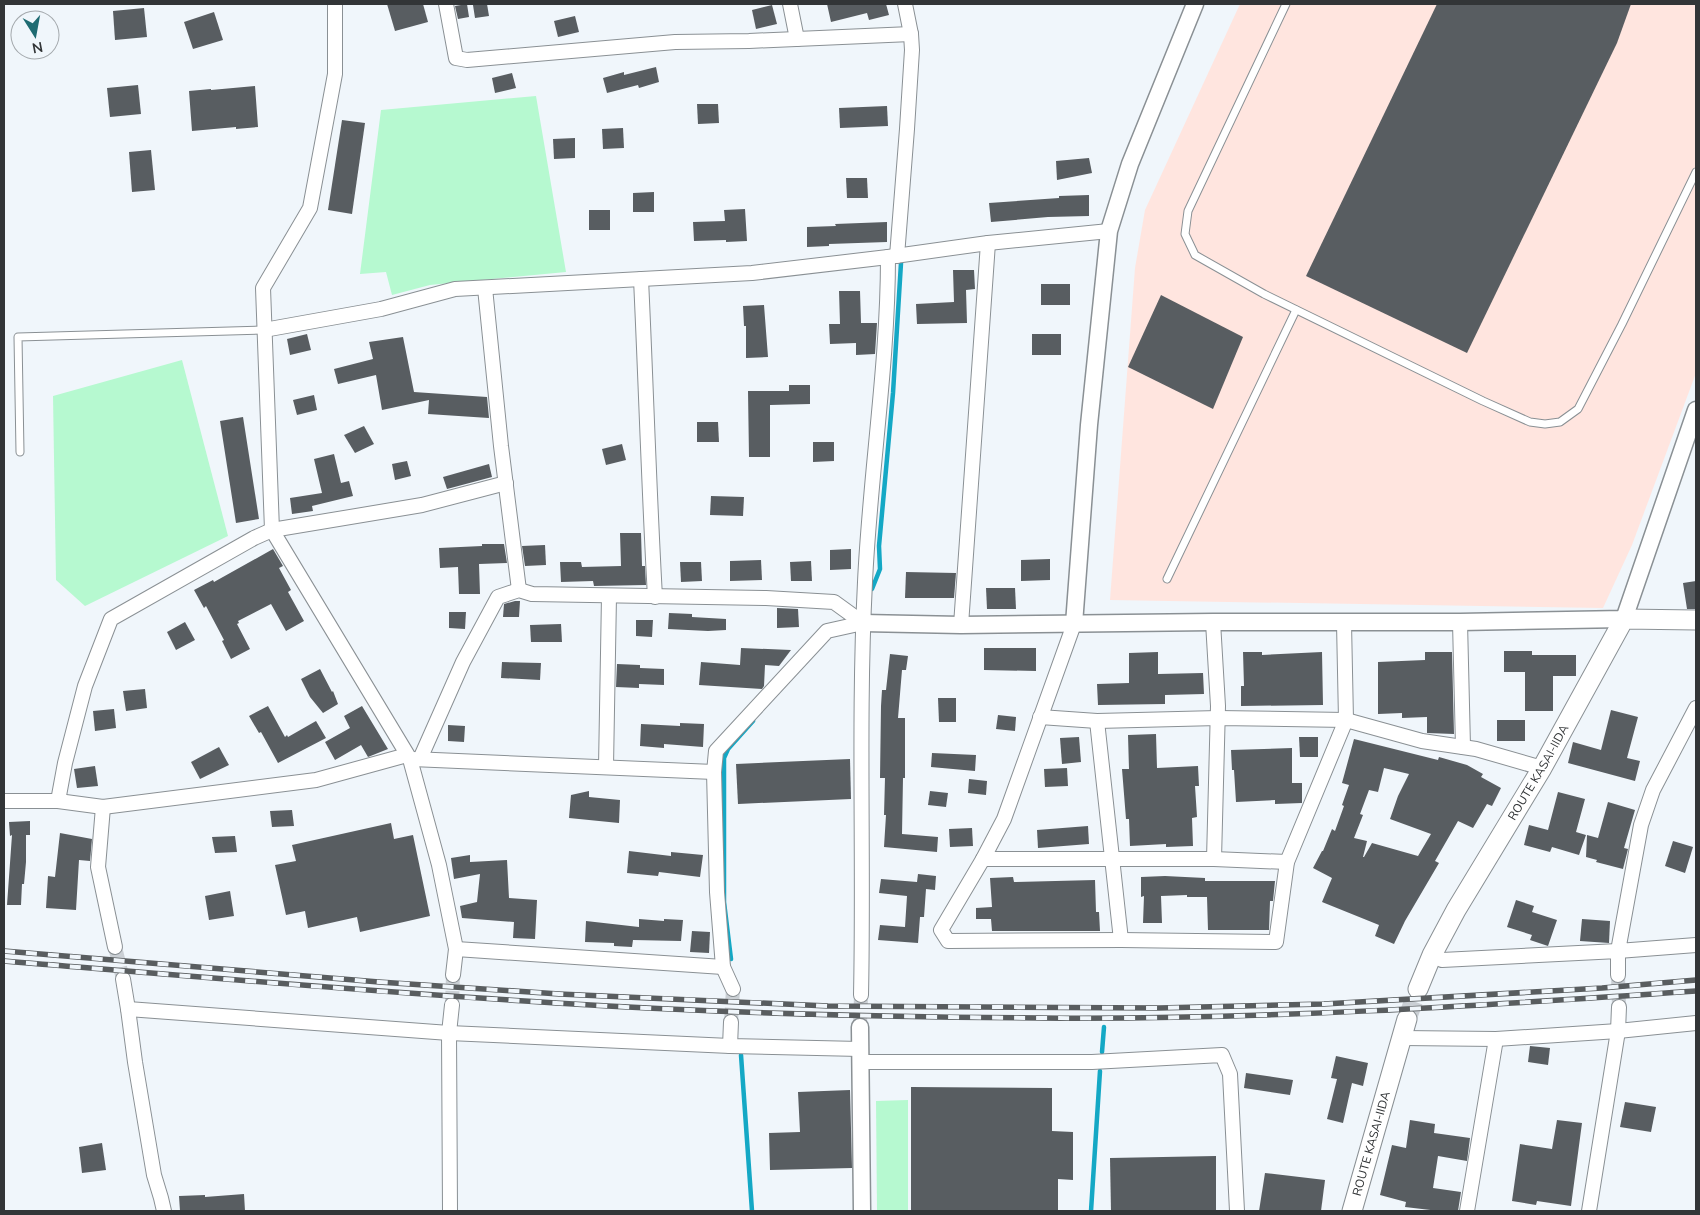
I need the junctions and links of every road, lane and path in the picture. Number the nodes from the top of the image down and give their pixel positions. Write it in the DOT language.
graph roads {
  1 [pos="335,4"];
  2 [pos="446,4"];
  3 [pos="790,4"];
  4 [pos="905,4"];
  5 [pos="1195,4"];
  6 [pos="1286,4"];
  7 [pos="911,34"];
  8 [pos="797,39"];
  9 [pos="1696,172"];
  10 [pos="1109,231"];
  11 [pos="988,242"];
  12 [pos="892,257"];
  13 [pos="641,279"];
  14 [pos="485,288"];
  15 [pos="1296,310"];
  16 [pos="264,330"];
  17 [pos="1696,410"];
  18 [pos="1690,449"];
  19 [pos="20,452"];
  20 [pos="506,483"];
  21 [pos="272,530"];
  22 [pos="1167,579"];
  23 [pos="519,590"];
  24 [pos="609,596"];
  25 [pos="655,597"];
  26 [pos="1624,619"];
  27 [pos="1696,620"];
  28 [pos="1213,622"];
  29 [pos="1460,622"];
  30 [pos="863,623"];
  31 [pos="1344,623"];
  32 [pos="1074,624"];
  33 [pos="961,625"];
  34 [pos="1696,708"];
  35 [pos="1040,717"];
  36 [pos="1218,718"];
  37 [pos="1346,720"];
  38 [pos="1097,721"];
  39 [pos="1463,748"];
  40 [pos="412,757"];
  41 [pos="606,767"];
  42 [pos="1542,768"];
  43 [pos="714,772"];
  44 [pos="4,801"];
  45 [pos="58,802"];
  46 [pos="103,807"];
  47 [pos="983,859"];
  48 [pos="1214,859"];
  49 [pos="1112,860"];
  50 [pos="1287,862"];
  51 [pos="1121,940"];
  52 [pos="1696,945"];
  53 [pos="115,947"];
  54 [pos="456,949"];
  55 [pos="1618,951"];
  56 [pos="1432,955"];
  57 [pos="724,967"];
  58 [pos="453,975"];
  59 [pos="1618,975"];
  60 [pos="123,979"];
  61 [pos="733,989"];
  62 [pos="1418,989"];
  63 [pos="861,994"];
  64 [pos="452,1005"];
  65 [pos="1618,1007"];
  66 [pos="128,1009"];
  67 [pos="1407,1019"];
  68 [pos="730,1022"];
  69 [pos="1696,1024"];
  70 [pos="860,1026"];
  71 [pos="1618,1031"];
  72 [pos="449,1033"];
  73 [pos="1402,1038"];
  74 [pos="1496,1039"];
  75 [pos="730,1046"];
  76 [pos="860,1056"];
  77 [pos="164,1211"];
  78 [pos="450,1211"];
  79 [pos="862,1211"];
  80 [pos="1237,1211"];
  81 [pos="1352,1211"];
  82 [pos="1467,1211"];
  83 [pos="1589,1211"];
  1 -- 16 [label="street"];
  2 -- 8 [label="street"];
  3 -- 8 [label="street"];
  4 -- 7 [label="street"];
  5 -- 10 [label="street"];
  6 -- 15 [label="lane"];
  7 -- 8 [label="street"];
  7 -- 12 [label="street"];
  9 -- 15 [label="lane"];
  10 -- 11 [label="street"];
  10 -- 32 [label="street"];
  11 -- 12 [label="street"];
  11 -- 33 [label="street"];
  12 -- 13 [label="street"];
  12 -- 30 [label="street"];
  13 -- 14 [label="street"];
  13 -- 25 [label="street"];
  14 -- 16 [label="street"];
  14 -- 20 [label="street"];
  15 -- 22 [label="lane"];
  16 -- 19 [label="lane"];
  16 -- 21 [label="street"];
  17 -- 18 [label="street"];
  18 -- 26 [label="street"];
  20 -- 21 [label="street"];
  20 -- 23 [label="street"];
  21 -- 40 [label="street"];
  21 -- 45 [label="street"];
  23 -- 24 [label="street"];
  23 -- 40 [label="street"];
  24 -- 25 [label="street"];
  24 -- 41 [label="street"];
  25 -- 30 [label="street"];
  26 -- 27 [label="main road"];
  26 -- 29 [label="street"];
  26 -- 42 [label="main road, ROUTE KASAI-IIDA"];
  28 -- 31 [label="street"];
  28 -- 32 [label="street"];
  28 -- 36 [label="street"];
  29 -- 31 [label="street"];
  29 -- 39 [label="street"];
  30 -- 33 [label="street"];
  30 -- 43 [label="street"];
  30 -- 63 [label="street"];
  31 -- 37 [label="street"];
  32 -- 33 [label="street"];
  32 -- 35 [label="street"];
  34 -- 55 [label="street"];
  35 -- 38 [label="street"];
  35 -- 47 [label="street"];
  36 -- 37 [label="street"];
  36 -- 38 [label="street"];
  36 -- 48 [label="street"];
  37 -- 39 [label="street"];
  37 -- 50 [label="street"];
  38 -- 49 [label="street"];
  39 -- 42 [label="street"];
  40 -- 41 [label="street"];
  40 -- 46 [label="street"];
  40 -- 54 [label="street"];
  41 -- 43 [label="street"];
  42 -- 56 [label="main road, ROUTE KASAI-IIDA"];
  43 -- 57 [label="street"];
  44 -- 45 [label="street"];
  45 -- 46 [label="street"];
  46 -- 53 [label="street"];
  47 -- 49 [label="street"];
  47 -- 51 [label="street"];
  48 -- 49 [label="street"];
  48 -- 50 [label="street"];
  49 -- 51 [label="street"];
  50 -- 51 [label="street"];
  52 -- 55 [label="street"];
  54 -- 57 [label="street"];
  54 -- 58 [label="street"];
  55 -- 56 [label="street"];
  55 -- 59 [label="street"];
  56 -- 62 [label="main road, ROUTE KASAI-IIDA"];
  57 -- 61 [label="street"];
  60 -- 66 [label="street"];
  64 -- 72 [label="street"];
  65 -- 71 [label="street"];
  66 -- 72 [label="street"];
  66 -- 77 [label="street"];
  67 -- 73 [label="main road, ROUTE KASAI-IIDA"];
  68 -- 75 [label="street"];
  69 -- 71 [label="street"];
  70 -- 76 [label="street"];
  71 -- 74 [label="street"];
  71 -- 83 [label="street"];
  72 -- 75 [label="street"];
  72 -- 78 [label="street"];
  73 -- 74 [label="street"];
  73 -- 81 [label="main road, ROUTE KASAI-IIDA"];
  74 -- 82 [label="street"];
  75 -- 76 [label="street"];
  76 -- 79 [label="street"];
  76 -- 80 [label="street"];
}
